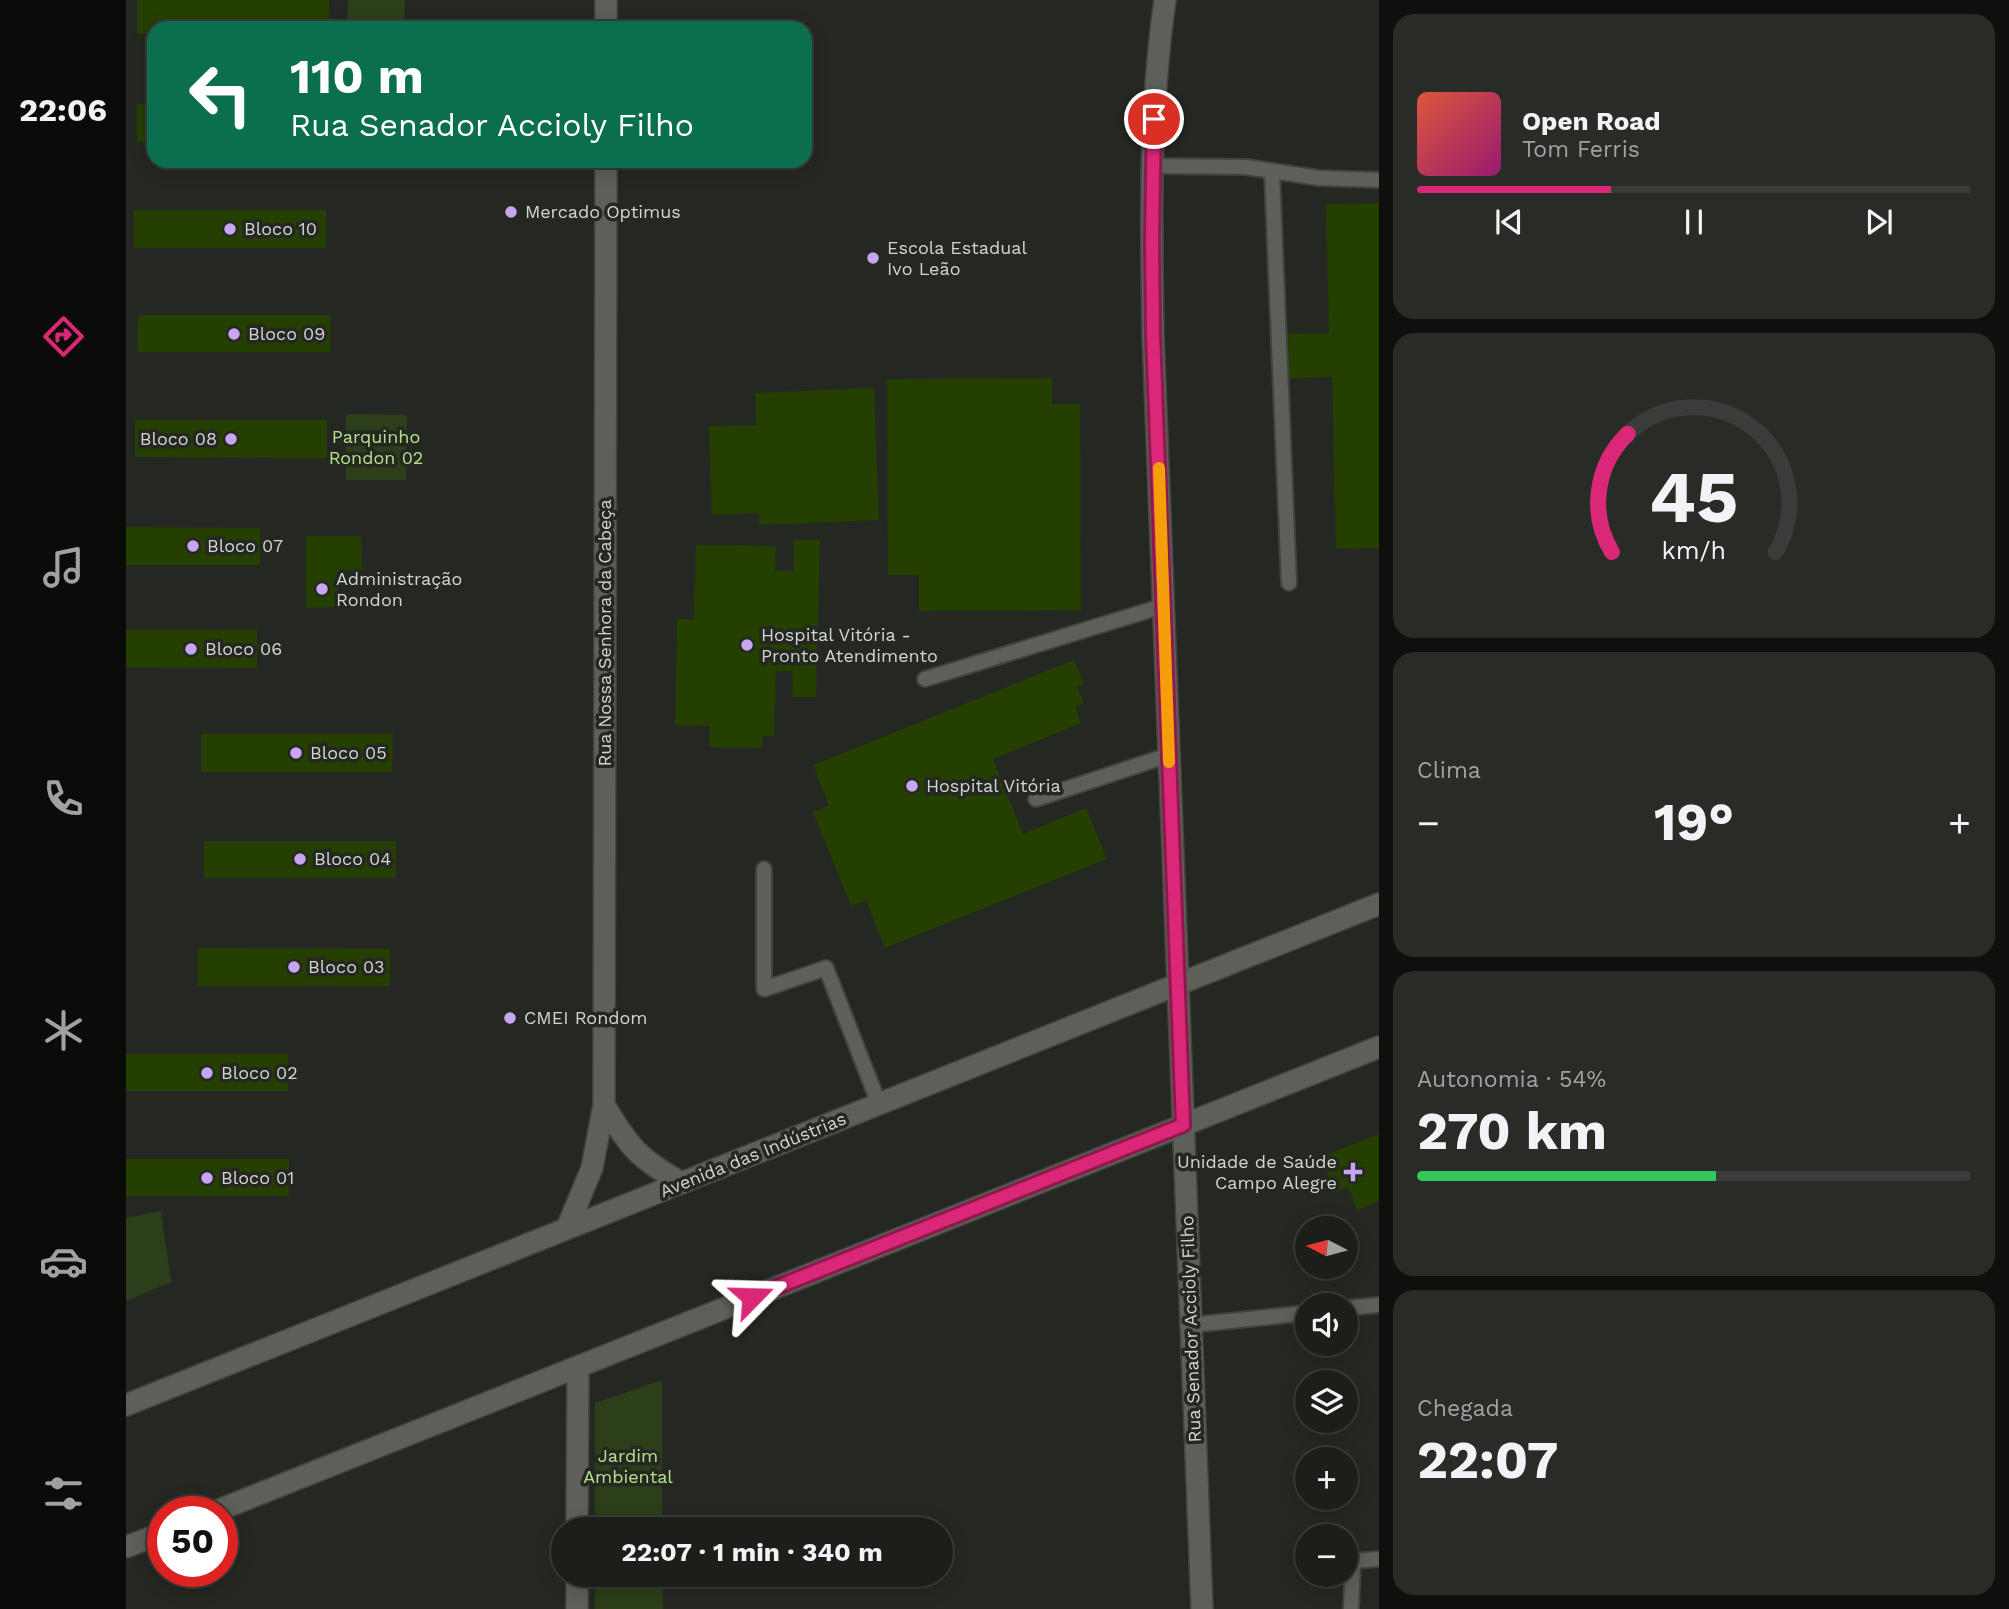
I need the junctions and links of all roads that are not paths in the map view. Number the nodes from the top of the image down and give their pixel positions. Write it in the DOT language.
graph roads {
  1 [pos="606,0"];
  2 [pos="1165,0"];
  3 [pos="606,21"];
  4 [pos="1152,166"];
  5 [pos="606,168"];
  6 [pos="1272,173"];
  7 [pos="1379,180"];
  8 [pos="1289,583"];
  9 [pos="1163,607"];
  10 [pos="925,679"];
  11 [pos="1169,755"];
  12 [pos="1037,799"];
  13 [pos="764,869"];
  14 [pos="1379,904"];
  15 [pos="1178,985"];
  16 [pos="1379,1047"];
  17 [pos="878,1104"];
  18 [pos="604,1105"];
  19 [pos="1183,1125"];
  20 [pos="682,1183"];
  21 [pos="567,1228"];
  22 [pos="1379,1305"];
  23 [pos="1358,1307"];
  24 [pos="1295,1314"];
  25 [pos="1191,1325"];
  26 [pos="578,1367"];
  27 [pos="126,1405"];
  28 [pos="238,1502"];
  29 [pos="577,1517"];
  30 [pos="147,1539"];
  31 [pos="126,1547"];
  32 [pos="1379,1559"];
  33 [pos="577,1587"];
  34 [pos="577,1609"];
  35 [pos="1202,1609"];
  36 [pos="1350,1609"];
  1 -- 3 [label="street"];
  2 -- 4 [label="street, Rua Senador Accioly Filho"];
  4 -- 6 [label="lane"];
  4 -- 9 [label="street, Rua Senador Accioly Filho"];
  5 -- 18 [label="street, Rua Nossa Senhora da Cabeça"];
  6 -- 7 [label="lane"];
  6 -- 8 [label="lane"];
  9 -- 10 [label="lane"];
  9 -- 11 [label="street, Rua Senador Accioly Filho"];
  11 -- 12 [label="lane"];
  11 -- 15 [label="street, Rua Senador Accioly Filho"];
  13 -- 17 [label="lane"];
  14 -- 15 [label="street, Avenida das Indústrias"];
  15 -- 17 [label="street, Avenida das Indústrias"];
  15 -- 19 [label="street, Rua Senador Accioly Filho"];
  16 -- 19 [label="street"];
  17 -- 20 [label="street, Avenida das Indústrias"];
  18 -- 20 [label="street"];
  18 -- 21 [label="street, Rua Nossa Senhora da Cabeça"];
  19 -- 25 [label="street, Rua Senador Accioly Filho"];
  19 -- 26 [label="street"];
  20 -- 21 [label="street, Avenida das Indústrias"];
  21 -- 27 [label="street, Avenida das Indústrias"];
  22 -- 23 [label="lane"];
  24 -- 25 [label="lane"];
  25 -- 35 [label="street, Rua Senador Accioly Filho"];
  26 -- 28 [label="street"];
  26 -- 29 [label="street"];
  30 -- 31 [label="street"];
  32 -- 36 [label="lane"];
  33 -- 34 [label="street"];
}
